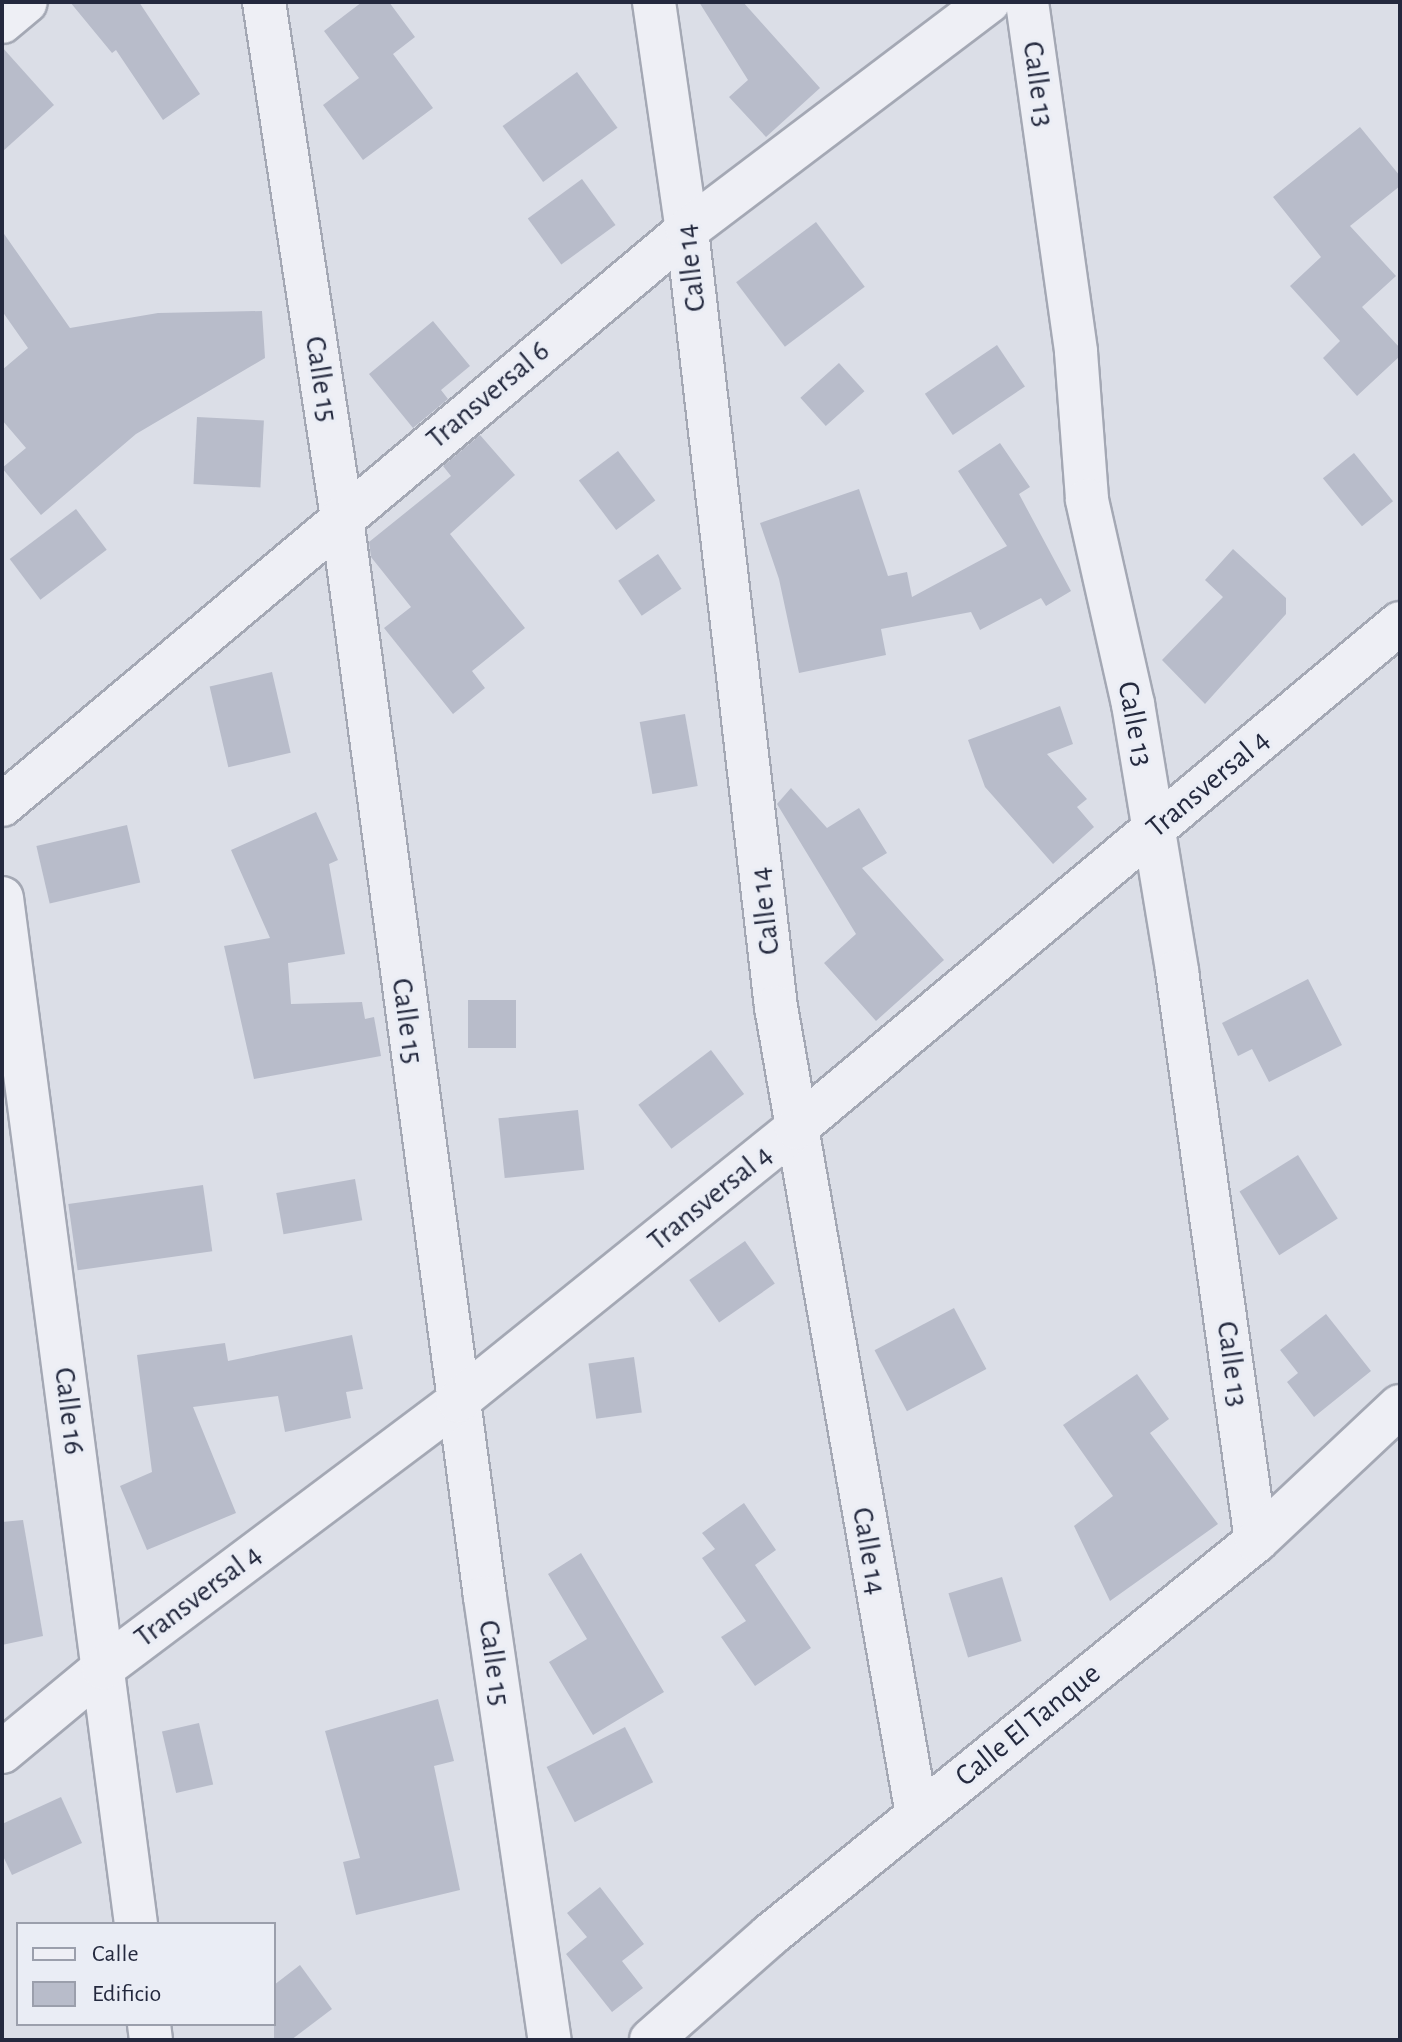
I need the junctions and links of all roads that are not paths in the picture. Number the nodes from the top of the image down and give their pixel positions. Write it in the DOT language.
graph roads {
  1 [pos="26,2"];
  2 [pos="264,2"];
  3 [pos="654,2"];
  4 [pos="988,2"];
  5 [pos="1027,2"];
  6 [pos="2,22"];
  7 [pos="687,230"];
  8 [pos="342,518"];
  9 [pos="1400,623"];
  10 [pos="2,805"];
  11 [pos="1154,830"];
  12 [pos="2,898"];
  13 [pos="796,1128"];
  14 [pos="458,1401"];
  15 [pos="1400,1406"];
  16 [pos="1256,1541"];
  17 [pos="103,1668"];
  18 [pos="2,1752"];
  19 [pos="917,1815"];
  20 [pos="136,1922"];
  21 [pos="550,2040"];
  22 [pos="651,2040"];
  1 -- 6 [label="street"];
  2 -- 8 [label="street, Calle 15"];
  3 -- 7 [label="street, Calle 14"];
  4 -- 7 [label="street, Transversal 6"];
  5 -- 11 [label="street, Calle 13"];
  7 -- 8 [label="street, Transversal 6"];
  7 -- 13 [label="street, Calle 14"];
  8 -- 10 [label="street, Transversal 6"];
  8 -- 14 [label="street, Calle 15"];
  9 -- 11 [label="street, Transversal 4"];
  11 -- 13 [label="street, Transversal 4"];
  11 -- 16 [label="street, Calle 13"];
  12 -- 17 [label="street, Calle 16"];
  13 -- 14 [label="street, Transversal 4"];
  13 -- 19 [label="street, Calle 14"];
  14 -- 17 [label="street, Transversal 4"];
  14 -- 21 [label="street, Calle 15"];
  15 -- 16 [label="street, Calle El Tanque"];
  16 -- 19 [label="street, Calle El Tanque"];
  17 -- 18 [label="street, Transversal 4"];
  17 -- 20 [label="street, Calle 16"];
  19 -- 22 [label="street, Calle El Tanque"];
}
